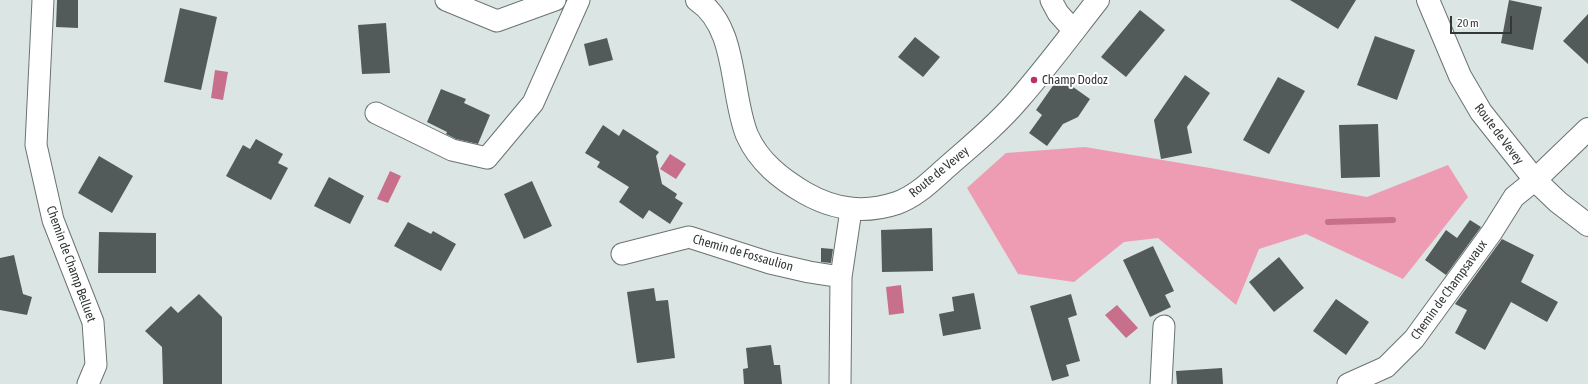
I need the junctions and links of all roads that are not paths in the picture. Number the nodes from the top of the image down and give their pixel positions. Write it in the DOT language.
graph roads {
  1 [pos="43,0"];
  2 [pos="446,0"];
  3 [pos="555,0"];
  4 [pos="579,0"];
  5 [pos="697,0"];
  6 [pos="1051,0"];
  7 [pos="1098,0"];
  8 [pos="1428,0"];
  9 [pos="1074,31"];
  10 [pos="376,113"];
  11 [pos="1588,129"];
  12 [pos="1535,180"];
  13 [pos="851,210"];
  14 [pos="1588,225"];
  15 [pos="622,254"];
  16 [pos="841,277"];
  17 [pos="1164,326"];
  18 [pos="88,384"];
  19 [pos="840,384"];
  20 [pos="1161,384"];
  21 [pos="1348,384"];
  1 -- 18 [label="street, Chemin de Champ Belluet"];
  2 -- 3 [label="street"];
  4 -- 10 [label="street"];
  5 -- 13 [label="street, Route de Vevey"];
  6 -- 9 [label="street"];
  7 -- 9 [label="street, Route de Vevey"];
  8 -- 12 [label="street, Route de Vevey"];
  9 -- 13 [label="street, Route de Vevey"];
  11 -- 12 [label="street"];
  12 -- 14 [label="street, Route de Vevey"];
  12 -- 21 [label="street, Chemin de Champsavaux"];
  13 -- 16 [label="street"];
  15 -- 16 [label="street, Chemin de Fossaulion"];
  16 -- 19 [label="street"];
  17 -- 20 [label="street"];
}
